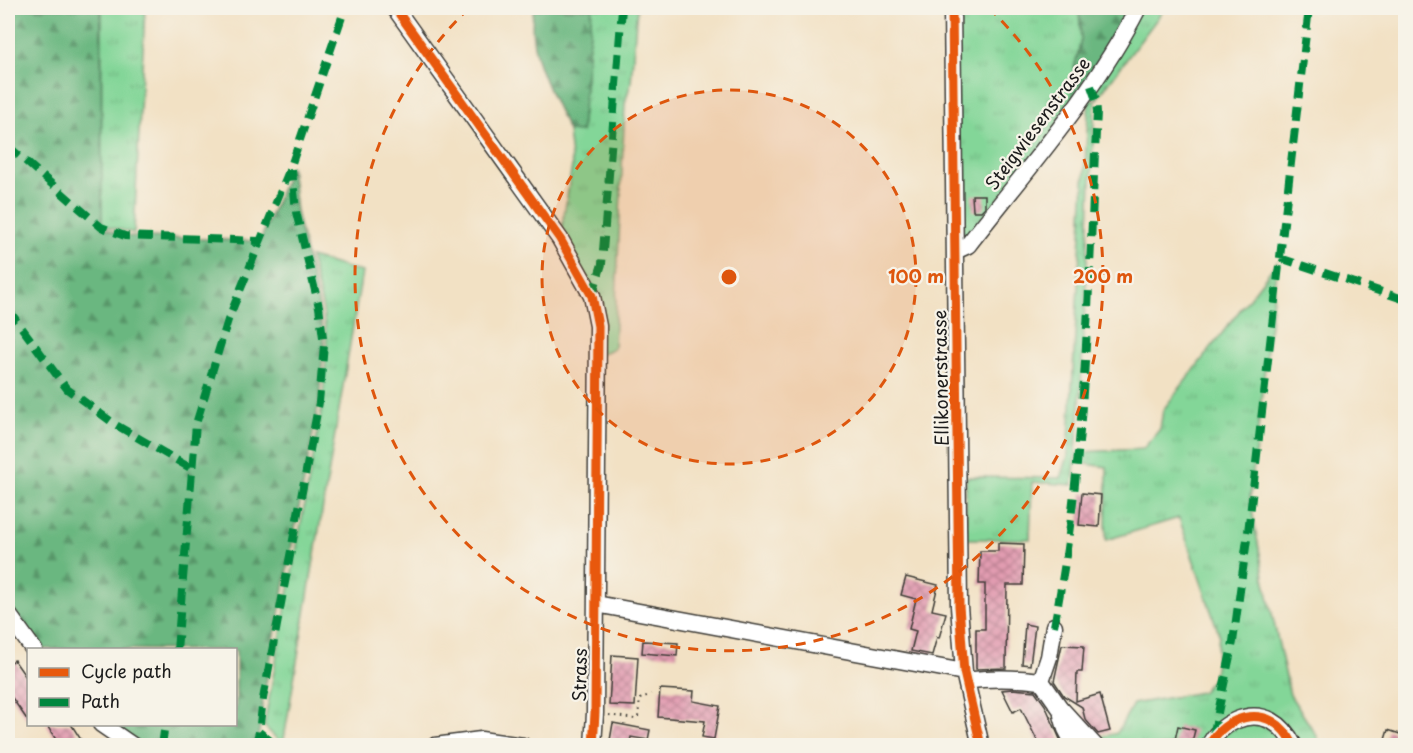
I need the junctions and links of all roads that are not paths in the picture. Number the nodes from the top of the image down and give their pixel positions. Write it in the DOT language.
graph roads {
  1 [pos="395,8"];
  2 [pos="952,8"];
  3 [pos="1138,8"];
  4 [pos="955,251"];
  5 [pos="596,604"];
  6 [pos="8,614"];
  7 [pos="1054,626"];
  8 [pos="33,648"];
  9 [pos="965,676"];
  10 [pos="1041,681"];
  11 [pos="1060,708"];
  12 [pos="104,726"];
  13 [pos="133,746"];
  14 [pos="435,746"];
  15 [pos="523,746"];
  16 [pos="593,746"];
  17 [pos="981,746"];
  18 [pos="1074,746"];
  19 [pos="1095,746"];
  20 [pos="1209,746"];
  21 [pos="1294,746"];
  1 -- 5 [label="street, Strass"];
  2 -- 4 [label="street, Ellikonerstrasse"];
  3 -- 4 [label="street, Steigwiesenstrasse"];
  4 -- 9 [label="street, Ellikonerstrasse"];
  5 -- 9 [label="street"];
  5 -- 16 [label="street, Strass"];
  6 -- 8 [label="street"];
  7 -- 10 [label="street"];
  9 -- 10 [label="street"];
  9 -- 17 [label="street, Ellikonerstrasse"];
  10 -- 11 [label="street"];
  11 -- 18 [label="street"];
  11 -- 19 [label="street"];
  12 -- 13 [label="street"];
  14 -- 15 [label="street"];
  20 -- 21 [label="street"];
}
